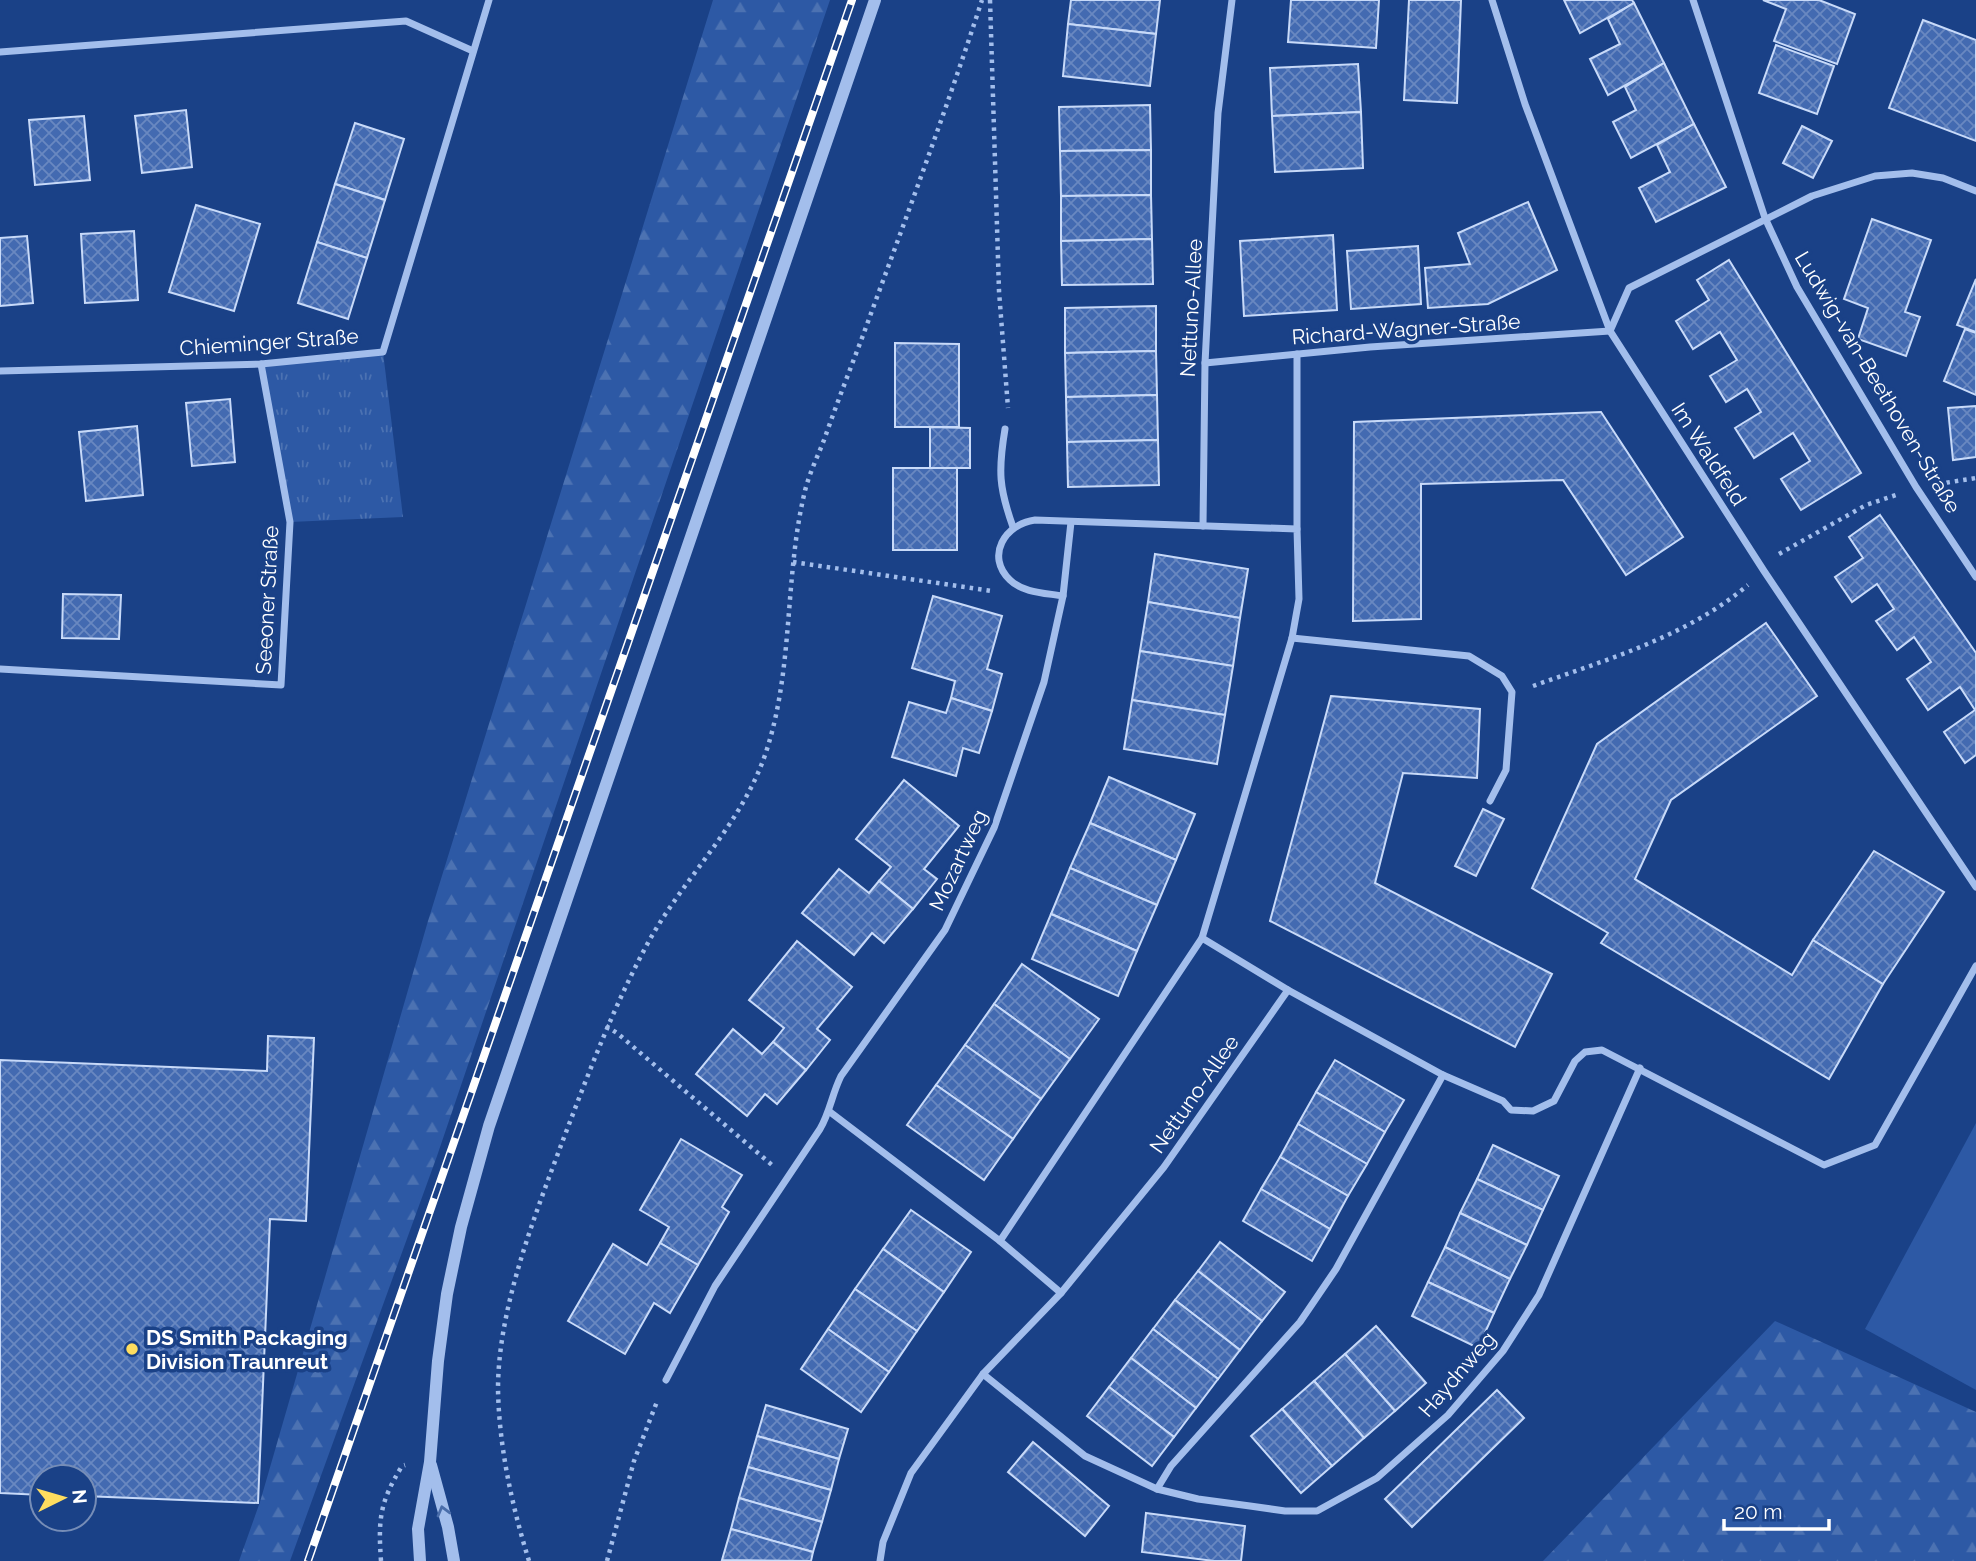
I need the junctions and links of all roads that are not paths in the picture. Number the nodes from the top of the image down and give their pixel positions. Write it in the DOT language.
graph roads {
  1 [pos="489,0"];
  2 [pos="875,0"];
  3 [pos="1232,0"];
  4 [pos="1492,0"];
  5 [pos="1692,0"];
  6 [pos="473,51"];
  7 [pos="0,52"];
  8 [pos="1976,191"];
  9 [pos="1765,218"];
  10 [pos="1609,331"];
  11 [pos="1297,355"];
  12 [pos="1205,363"];
  13 [pos="261,364"];
  14 [pos="0,371"];
  15 [pos="1005,429"];
  16 [pos="1071,522"];
  17 [pos="1203,526"];
  18 [pos="1013,527"];
  19 [pos="1297,529"];
  20 [pos="1976,577"];
  21 [pos="1063,596"];
  22 [pos="1292,638"];
  23 [pos="0,669"];
  24 [pos="1490,801"];
  25 [pos="1976,887"];
  26 [pos="1202,938"];
  27 [pos="1976,966"];
  28 [pos="1288,990"];
  29 [pos="1640,1068"];
  30 [pos="1443,1075"];
  31 [pos="830,1112"];
  32 [pos="1000,1241"];
  33 [pos="1061,1293"];
  34 [pos="983,1374"];
  35 [pos="666,1380"];
  36 [pos="430,1462"];
  37 [pos="1157,1489"];
  38 [pos="420,1561"];
  39 [pos="454,1561"];
  40 [pos="880,1561"];
  1 -- 6 [label="street, Chieminger Straße"];
  2 -- 36 [label="street"];
  3 -- 12 [label="street, Nettuno-Allee"];
  4 -- 10 [label="street, Im Waldfeld"];
  5 -- 9 [label="street, Ludwig-van-Beethoven-Straße"];
  6 -- 7 [label="street"];
  6 -- 13 [label="street, Chieminger Straße"];
  8 -- 9 [label="street"];
  9 -- 10 [label="street"];
  9 -- 20 [label="street, Ludwig-van-Beethoven-Straße"];
  10 -- 11 [label="street, Richard-Wagner-Straße"];
  10 -- 25 [label="street, Im Waldfeld"];
  11 -- 12 [label="street, Richard-Wagner-Straße"];
  11 -- 19 [label="street"];
  12 -- 17 [label="street, Nettuno-Allee"];
  13 -- 14 [label="street, Chieminger Straße"];
  13 -- 23 [label="street, Seeoner Straße"];
  15 -- 18 [label="street"];
  16 -- 17 [label="street"];
  16 -- 18 [label="street"];
  16 -- 21 [label="street, Mozartweg"];
  17 -- 19 [label="street"];
  18 -- 21 [label="street"];
  19 -- 22 [label="street"];
  21 -- 31 [label="street, Mozartweg"];
  22 -- 24 [label="street"];
  22 -- 26 [label="street"];
  26 -- 28 [label="street"];
  26 -- 32 [label="street"];
  27 -- 29 [label="street"];
  28 -- 30 [label="street"];
  28 -- 33 [label="street, Nettuno-Allee"];
  29 -- 30 [label="street"];
  29 -- 37 [label="street, Haydnweg"];
  30 -- 37 [label="street"];
  31 -- 32 [label="street"];
  31 -- 35 [label="street, Mozartweg"];
  32 -- 33 [label="street"];
  33 -- 34 [label="street, Nettuno-Allee"];
  34 -- 37 [label="street, Haydnweg"];
  34 -- 40 [label="street, Nettuno-Allee"];
  36 -- 38 [label="street"];
  39 -- 36 [label="street, one-way"];
}
